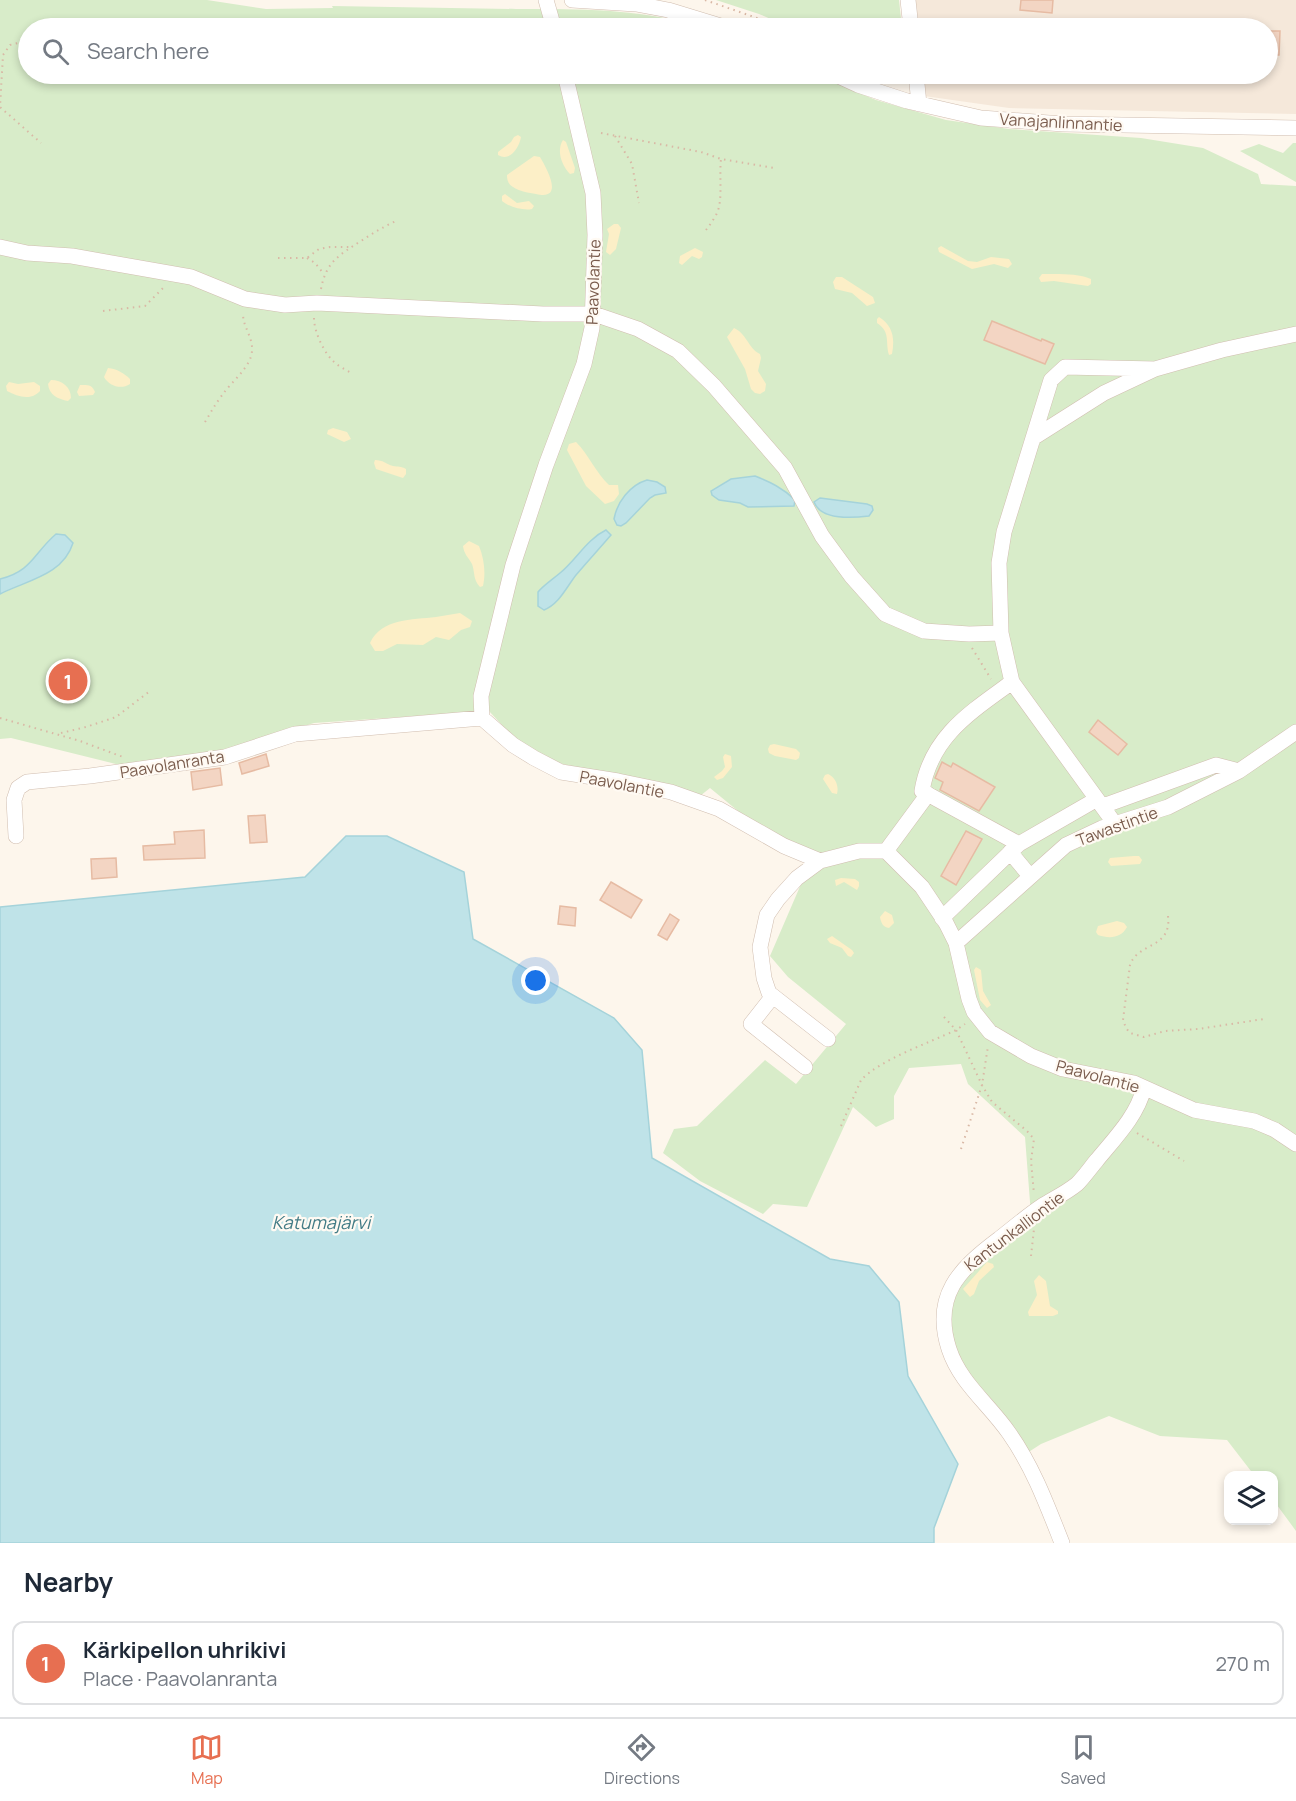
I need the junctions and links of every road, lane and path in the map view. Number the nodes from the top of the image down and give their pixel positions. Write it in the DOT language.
graph roads {
  1 [pos="546,0"];
  2 [pos="572,0"];
  3 [pos="705,0"];
  4 [pos="908,0"];
  5 [pos="551,18"];
  6 [pos="694,18"];
  7 [pos="757,18"];
  8 [pos="910,18"];
  9 [pos="18,43"];
  10 [pos="567,84"];
  11 [pos="856,84"];
  12 [pos="917,84"];
  13 [pos="919,104"];
  14 [pos="0,107"];
  15 [pos="1296,128"];
  16 [pos="601,133"];
  17 [pos="615,136"];
  18 [pos="40,143"];
  19 [pos="721,159"];
  20 [pos="774,168"];
  21 [pos="639,203"];
  22 [pos="706,230"];
  23 [pos="0,247"];
  24 [pos="349,247"];
  25 [pos="278,258"];
  26 [pos="307,258"];
  27 [pos="176,274"];
  28 [pos="324,274"];
  29 [pos="245,300"];
  30 [pos="103,311"];
  31 [pos="594,314"];
  32 [pos="1296,334"];
  33 [pos="1155,369"];
  34 [pos="206,422"];
  35 [pos="1033,438"];
  36 [pos="1001,633"];
  37 [pos="964,634"];
  38 [pos="1007,686"];
  39 [pos="150,691"];
  40 [pos="0,718"];
  41 [pos="482,718"];
  42 [pos="1296,732"];
  43 [pos="58,734"];
  44 [pos="147,768"];
  45 [pos="1239,771"];
  46 [pos="928,794"];
  47 [pos="1100,803"];
  48 [pos="1115,824"];
  49 [pos="16,836"];
  50 [pos="1015,848"];
  51 [pos="886,851"];
  52 [pos="820,861"];
  53 [pos="1030,876"];
  54 [pos="1168,916"];
  55 [pos="942,918"];
  56 [pos="956,943"];
  57 [pos="773,996"];
  58 [pos="974,1012"];
  59 [pos="944,1017"];
  60 [pos="1264,1019"];
  61 [pos="956,1030"];
  62 [pos="990,1032"];
  63 [pos="828,1039"];
  64 [pos="805,1067"];
  65 [pos="982,1085"];
  66 [pos="1144,1088"];
  67 [pos="1124,1125"];
  68 [pos="841,1126"];
  69 [pos="1296,1144"];
  70 [pos="961,1149"];
  71 [pos="1184,1161"];
  72 [pos="1036,1210"];
  73 [pos="1031,1256"];
  74 [pos="1062,1543"];
  1 -- 5 [label="street"];
  2 -- 6 [label="street"];
  3 -- 7 [label="path"];
  4 -- 8 [label="street"];
  9 -- 14 [label="path"];
  10 -- 31 [label="street, Paavolantie"];
  11 -- 13 [label="street, Vanajanlinnantie"];
  12 -- 13 [label="street"];
  13 -- 15 [label="street, Vanajanlinnantie"];
  14 -- 18 [label="path"];
  16 -- 17 [label="path"];
  17 -- 19 [label="path"];
  17 -- 21 [label="path"];
  19 -- 20 [label="path"];
  19 -- 22 [label="path"];
  23 -- 27 [label="street"];
  24 -- 26 [label="path"];
  25 -- 26 [label="path"];
  26 -- 28 [label="path"];
  27 -- 29 [label="street"];
  27 -- 30 [label="path"];
  29 -- 31 [label="street"];
  29 -- 34 [label="path"];
  31 -- 37 [label="street"];
  31 -- 41 [label="street, Paavolantie"];
  32 -- 33 [label="street"];
  33 -- 35 [label="street"];
  33 -- 35 [label="street"];
  35 -- 36 [label="street"];
  36 -- 37 [label="street"];
  36 -- 38 [label="street"];
  37 -- 38 [label="path"];
  38 -- 46 [label="street"];
  38 -- 47 [label="street"];
  39 -- 43 [label="path"];
  40 -- 43 [label="path"];
  41 -- 44 [label="street, Paavolanranta"];
  41 -- 52 [label="street, Paavolantie"];
  42 -- 45 [label="street, Tawastintie"];
  43 -- 44 [label="path"];
  44 -- 49 [label="street, Paavolanranta"];
  45 -- 47 [label="street"];
  45 -- 48 [label="street, Tawastintie"];
  46 -- 50 [label="street"];
  46 -- 51 [label="street"];
  47 -- 48 [label="street"];
  47 -- 50 [label="street"];
  48 -- 53 [label="street, Tawastintie"];
  50 -- 53 [label="street"];
  50 -- 55 [label="street"];
  51 -- 52 [label="street"];
  51 -- 55 [label="street, Paavolantie"];
  52 -- 57 [label="street"];
  53 -- 56 [label="street, Tawastintie"];
  54 -- 60 [label="path"];
  55 -- 56 [label="street, Paavolantie"];
  56 -- 58 [label="street, Paavolantie"];
  57 -- 63 [label="street"];
  57 -- 64 [label="street"];
  58 -- 61 [label="path"];
  58 -- 62 [label="street, Paavolantie"];
  59 -- 61 [label="path"];
  61 -- 65 [label="path"];
  61 -- 68 [label="path"];
  62 -- 65 [label="path"];
  62 -- 66 [label="street, Paavolantie"];
  65 -- 70 [label="path"];
  65 -- 72 [label="path"];
  66 -- 67 [label="street, Kantunkalliontie"];
  66 -- 69 [label="street, Paavolantie"];
  67 -- 71 [label="path"];
  67 -- 72 [label="street, Kantunkalliontie"];
  72 -- 73 [label="path"];
  72 -- 74 [label="street, Kantunkalliontie"];
}
